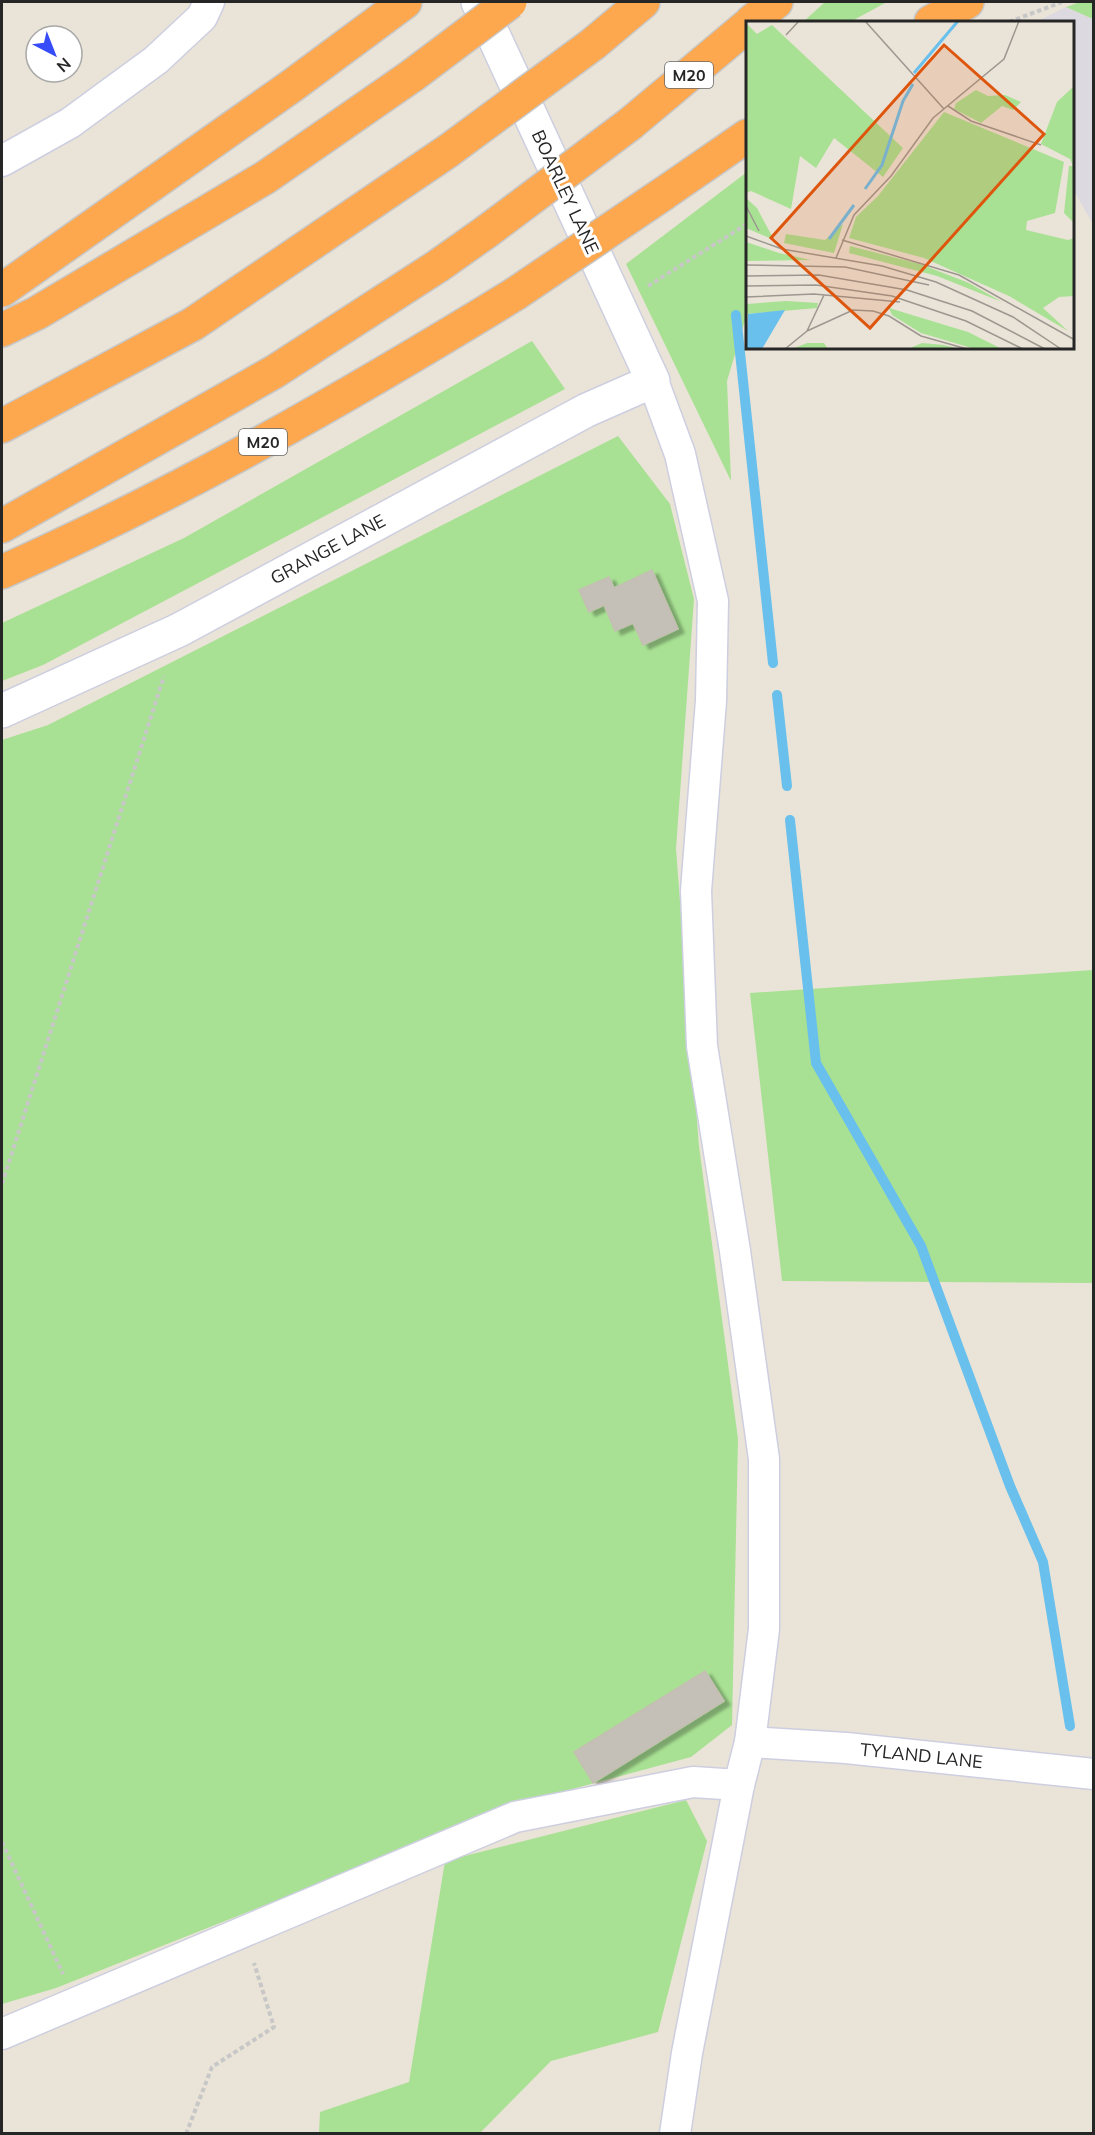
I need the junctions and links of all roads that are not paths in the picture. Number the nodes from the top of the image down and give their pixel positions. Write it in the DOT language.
graph roads {
  1 [pos="209,2"];
  2 [pos="478,2"];
  3 [pos="510,2"];
  4 [pos="643,2"];
  5 [pos="776,2"];
  6 [pos="967,2"];
  7 [pos="395,9"];
  8 [pos="752,21"];
  9 [pos="933,21"];
  10 [pos="746,27"];
  11 [pos="746,137"];
  12 [pos="2,161"];
  13 [pos="2,290"];
  14 [pos="2,330"];
  15 [pos="653,381"];
  16 [pos="2,426"];
  17 [pos="2,526"];
  18 [pos="2,572"];
  19 [pos="2,711"];
  20 [pos="750,1742"];
  21 [pos="1094,1774"];
  22 [pos="739,1785"];
  23 [pos="2,2034"];
  24 [pos="675,2133"];
  1 -- 12 [label="street"];
  2 -- 15 [label="street, BOARLEY LANE"];
  3 -- 14 [label="highway, bridge"];
  4 -- 16 [label="highway, bridge"];
  5 -- 8 [label="highway"];
  6 -- 9 [label="highway"];
  7 -- 13 [label="highway"];
  10 -- 17 [label="highway, M20, bridge"];
  11 -- 18 [label="highway, M20, bridge"];
  15 -- 19 [label="street, GRANGE LANE"];
  15 -- 20 [label="street"];
  20 -- 21 [label="street, TYLAND LANE"];
  20 -- 22 [label="street"];
  22 -- 23 [label="street"];
  22 -- 24 [label="street"];
}
